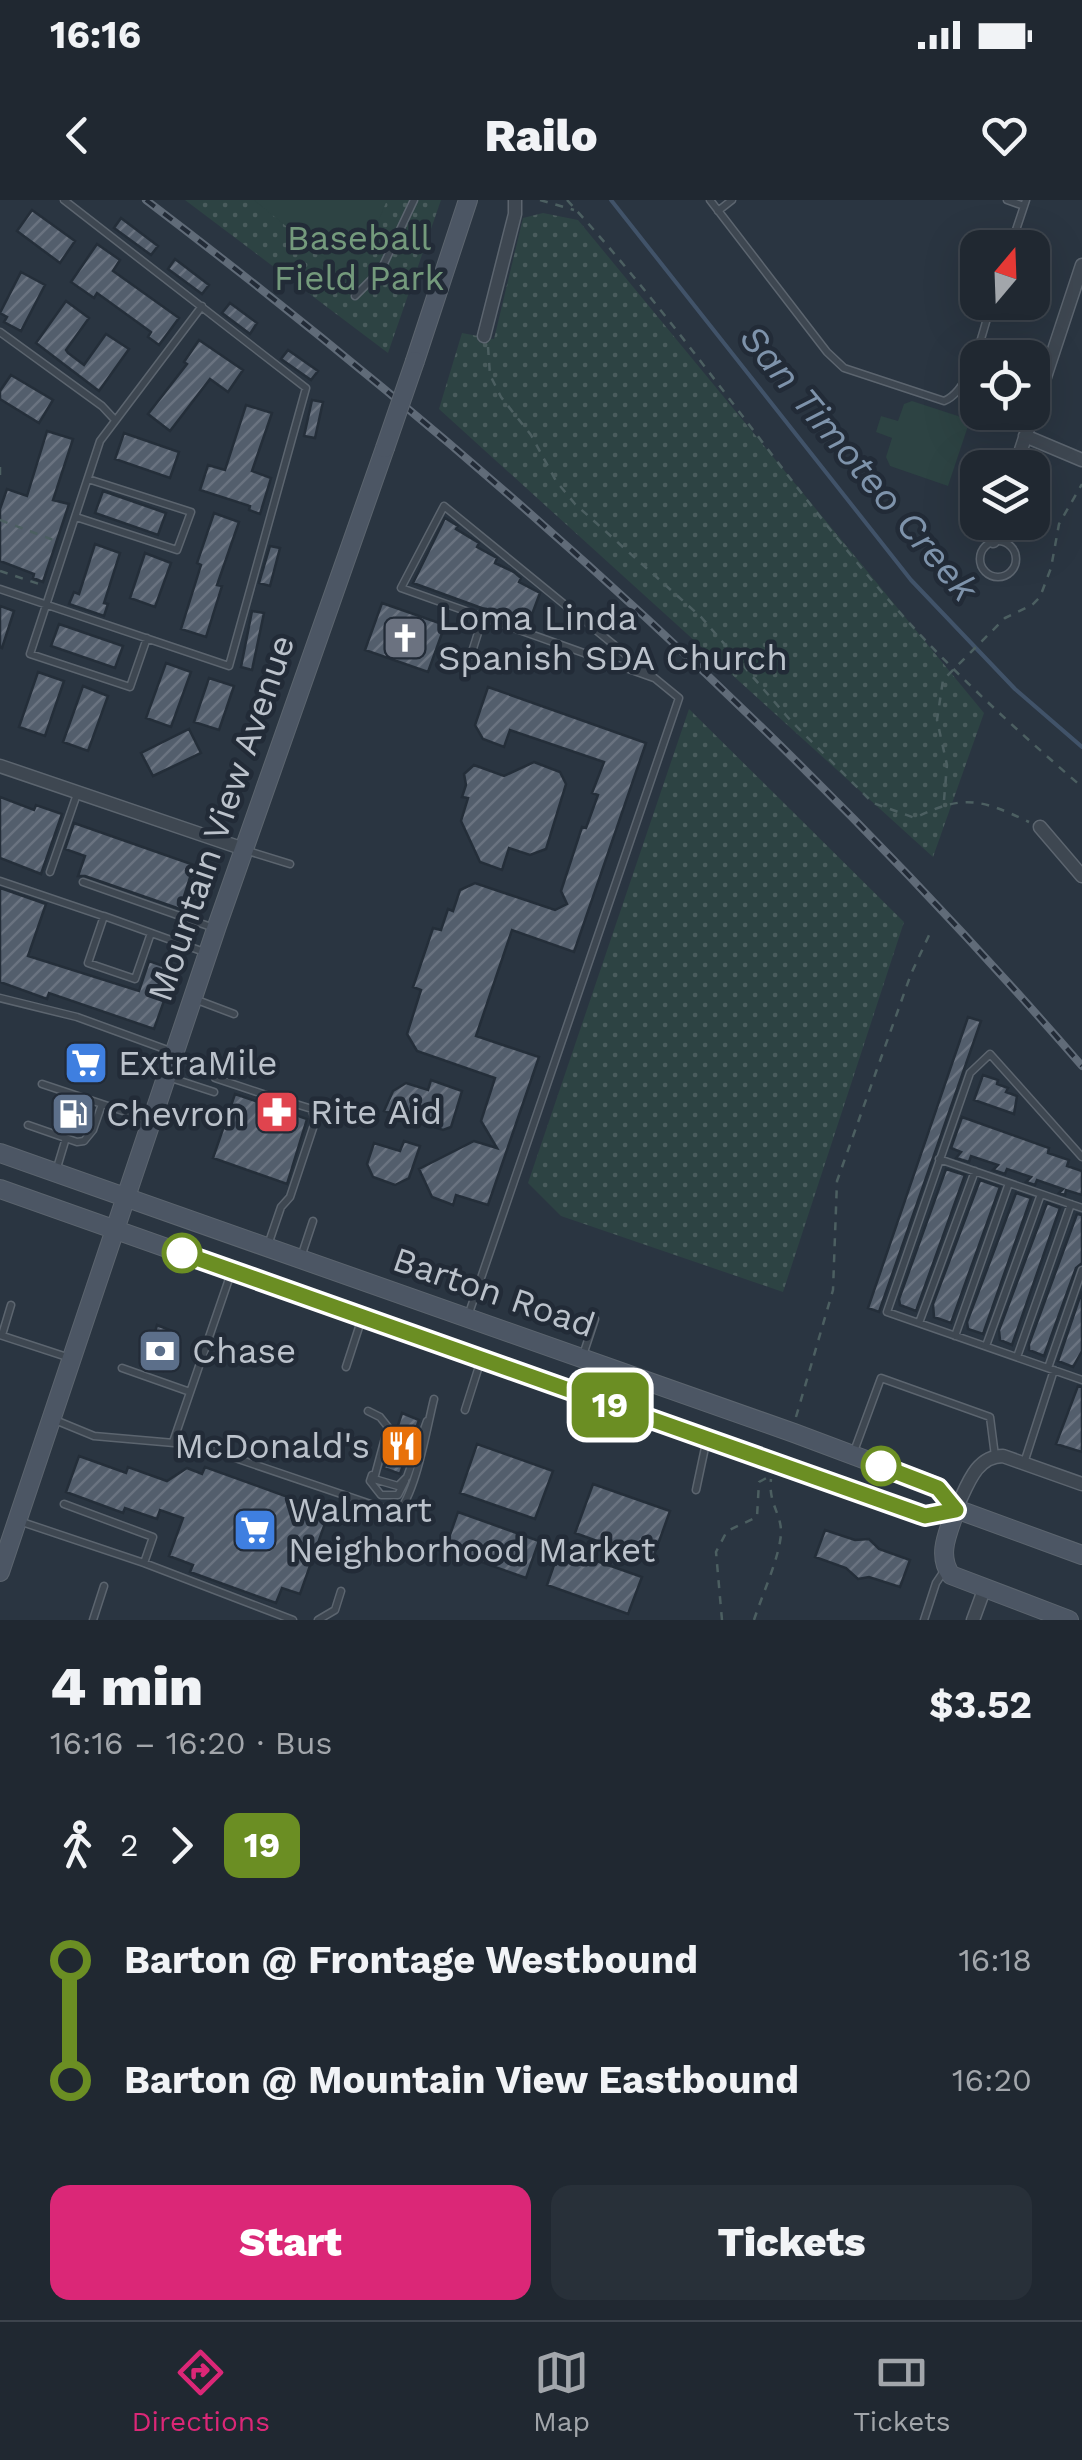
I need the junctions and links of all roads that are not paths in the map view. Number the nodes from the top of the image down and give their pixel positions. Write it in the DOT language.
graph roads {
  1 [pos="64,200"];
  2 [pos="414,200"];
  3 [pos="468,200"];
  4 [pos="516,200"];
  5 [pos="710,200"];
  6 [pos="732,200"];
  7 [pos="1006,200"];
  8 [pos="1025,203"];
  9 [pos="718,211"];
  10 [pos="1016,230"];
  11 [pos="1082,265"];
  12 [pos="355,296"];
  13 [pos="202,306"];
  14 [pos="986,320"];
  15 [pos="0,332"];
  16 [pos="486,341"];
  17 [pos="115,420"];
  18 [pos="1025,436"];
  19 [pos="1021,450"];
  20 [pos="1082,460"];
  21 [pos="88,479"];
  22 [pos="76,517"];
  23 [pos="993,541"];
  24 [pos="0,589"];
  25 [pos="48,605"];
  26 [pos="483,618"];
  27 [pos="147,638"];
  28 [pos="471,655"];
  29 [pos="654,678"];
  30 [pos="0,766"];
  31 [pos="78,792"];
  32 [pos="1040,827"];
  33 [pos="244,849"];
  34 [pos="290,864"];
  35 [pos="50,872"];
  36 [pos="1082,876"];
  37 [pos="0,882"];
  38 [pos="84,882"];
  39 [pos="104,916"];
  40 [pos="216,928"];
  41 [pos="151,932"];
  42 [pos="208,953"];
  43 [pos="0,998"];
  44 [pos="192,998"];
  45 [pos="234,1014"];
  46 [pos="174,1053"];
  47 [pos="166,1076"];
  48 [pos="215,1078"];
  49 [pos="42,1084"];
  50 [pos="214,1092"];
  51 [pos="102,1104"];
  52 [pos="152,1121"];
  53 [pos="28,1125"];
  54 [pos="66,1138"];
  55 [pos="0,1153"];
  56 [pos="1082,1157"];
  57 [pos="939,1158"];
  58 [pos="975,1171"];
  59 [pos="55,1172"];
  60 [pos="1009,1182"];
  61 [pos="0,1188"];
  62 [pos="1041,1194"];
  63 [pos="126,1196"];
  64 [pos="1070,1204"];
  65 [pos="1082,1208"];
  66 [pos="313,1221"];
  67 [pos="117,1229"];
  68 [pos="268,1246"];
  69 [pos="301,1258"];
  70 [pos="232,1270"];
  71 [pos="1082,1270"];
  72 [pos="11,1305"];
  73 [pos="362,1317"];
  74 [pos="468,1317"];
  75 [pos="596,1318"];
  76 [pos="920,1324"];
  77 [pos="1,1335"];
  78 [pos="954,1336"];
  79 [pos="986,1346"];
  80 [pos="1017,1357"];
  81 [pos="582,1358"];
  82 [pos="72,1359"];
  83 [pos="481,1359"];
  84 [pos="346,1367"];
  85 [pos="122,1368"];
  86 [pos="1051,1369"];
  87 [pos="1081,1377"];
  88 [pos="190,1392"];
  89 [pos="434,1398"];
  90 [pos="465,1410"];
  91 [pos="368,1411"];
  92 [pos="430,1418"];
  93 [pos="52,1419"];
  94 [pos="707,1439"];
  95 [pos="173,1442"];
  96 [pos="853,1455"];
  97 [pos="996,1456"];
  98 [pos="1023,1464"];
  99 [pos="373,1474"];
  100 [pos="406,1477"];
  101 [pos="1082,1484"];
  102 [pos="696,1490"];
  103 [pos="64,1504"];
  104 [pos="956,1510"];
  105 [pos="18,1520"];
  106 [pos="1082,1555"];
  107 [pos="144,1563"];
  108 [pos="946,1568"];
  109 [pos="0,1572"];
  110 [pos="104,1586"];
  111 [pos="984,1590"];
  112 [pos="341,1591"];
  113 [pos="94,1620"];
  114 [pos="293,1620"];
  115 [pos="318,1620"];
  116 [pos="924,1620"];
  117 [pos="973,1620"];
  118 [pos="1069,1620"];
  1 -- 13 [label="lane"];
  2 -- 12 [label="lane"];
  3 -- 33 [label="main road, Mountain View Avenue, bridge"];
  4 -- 16 [label="street"];
  5 -- 9 [label="lane"];
  6 -- 9 [label="lane"];
  7 -- 8 [label="lane"];
  8 -- 10 [label="lane"];
  9 -- 14 [label="lane"];
  11 -- 18 [label="street"];
  13 -- 17 [label="lane"];
  13 -- 27 [label="lane"];
  15 -- 17 [label="lane"];
  17 -- 21 [label="lane"];
  18 -- 19 [label="street"];
  18 -- 20 [label="street"];
  21 -- 22 [label="lane"];
  21 -- 22 [label="lane"];
  22 -- 25 [label="lane"];
  23 -- 23 [label="lane"];
  24 -- 25 [label="lane"];
  25 -- 27 [label="lane"];
  25 -- 27 [label="lane"];
  26 -- 28 [label="lane"];
  26 -- 29 [label="lane"];
  26 -- 29 [label="lane"];
  29 -- 74 [label="lane"];
  30 -- 31 [label="street"];
  31 -- 33 [label="street"];
  31 -- 35 [label="lane"];
  32 -- 36 [label="street"];
  33 -- 34 [label="lane"];
  33 -- 40 [label="main road, Mountain View Avenue"];
  37 -- 39 [label="lane"];
  38 -- 40 [label="lane"];
  39 -- 41 [label="lane"];
  39 -- 41 [label="lane"];
  40 -- 42 [label="main road, Mountain View Avenue"];
  41 -- 42 [label="lane"];
  42 -- 44 [label="main road, Mountain View Avenue"];
  43 -- 46 [label="lane"];
  44 -- 45 [label="lane"];
  44 -- 46 [label="main road, Mountain View Avenue"];
  46 -- 47 [label="main road, Mountain View Avenue"];
  47 -- 50 [label="lane"];
  47 -- 52 [label="main road, Mountain View Avenue"];
  48 -- 68 [label="lane"];
  49 -- 51 [label="lane"];
  51 -- 52 [label="lane"];
  51 -- 54 [label="lane"];
  52 -- 63 [label="main road, Mountain View Avenue"];
  53 -- 54 [label="lane"];
  54 -- 59 [label="lane"];
  55 -- 59 [label="main road, Barton Road"];
  56 -- 57 [label="lane"];
  57 -- 58 [label="lane"];
  57 -- 76 [label="lane"];
  58 -- 60 [label="lane"];
  58 -- 76 [label="lane"];
  59 -- 63 [label="main road, Barton Road"];
  60 -- 62 [label="lane"];
  60 -- 78 [label="lane"];
  61 -- 67 [label="main road, Barton Road"];
  62 -- 64 [label="lane"];
  62 -- 79 [label="lane"];
  63 -- 67 [label="main road, Mountain View Avenue"];
  63 -- 68 [label="main road, Barton Road"];
  64 -- 65 [label="lane"];
  64 -- 80 [label="lane"];
  66 -- 69 [label="lane"];
  67 -- 70 [label="main road, Barton Road"];
  67 -- 82 [label="main road, Mountain View Avenue"];
  68 -- 69 [label="main road, Barton Road"];
  69 -- 74 [label="main road, Barton Road"];
  70 -- 73 [label="main road, Barton Road"];
  70 -- 88 [label="lane"];
  71 -- 86 [label="lane"];
  72 -- 77 [label="lane"];
  73 -- 83 [label="main road, Barton Road"];
  73 -- 84 [label="lane"];
  74 -- 81 [label="main road, Barton Road"];
  75 -- 81 [label="lane"];
  76 -- 78 [label="lane"];
  77 -- 82 [label="lane"];
  78 -- 79 [label="lane"];
  79 -- 80 [label="lane"];
  80 -- 86 [label="lane"];
  81 -- 96 [label="main road, Barton Road"];
  82 -- 93 [label="main road, Mountain View Avenue"];
  83 -- 90 [label="lane"];
  83 -- 94 [label="main road, Barton Road"];
  85 -- 88 [label="lane"];
  86 -- 87 [label="lane"];
  86 -- 98 [label="lane"];
  88 -- 95 [label="lane"];
  89 -- 92 [label="lane"];
  91 -- 99 [label="lane"];
  92 -- 95 [label="lane"];
  92 -- 100 [label="lane"];
  93 -- 95 [label="lane"];
  93 -- 105 [label="main road, Mountain View Avenue"];
  94 -- 102 [label="lane"];
  94 -- 104 [label="main road, Barton Road"];
  96 -- 97 [label="lane"];
  96 -- 104 [label="main road, Barton Road"];
  97 -- 98 [label="street"];
  97 -- 104 [label="street"];
  98 -- 101 [label="street"];
  99 -- 100 [label="lane"];
  99 -- 100 [label="lane"];
  103 -- 107 [label="lane"];
  104 -- 106 [label="main road, Barton Road"];
  104 -- 108 [label="main road"];
  105 -- 107 [label="lane"];
  105 -- 109 [label="main road, Mountain View Avenue"];
  107 -- 114 [label="lane"];
  108 -- 111 [label="main road"];
  108 -- 116 [label="lane"];
  110 -- 113 [label="lane"];
  111 -- 117 [label="street"];
  111 -- 118 [label="main road"];
  112 -- 115 [label="lane"];
}
